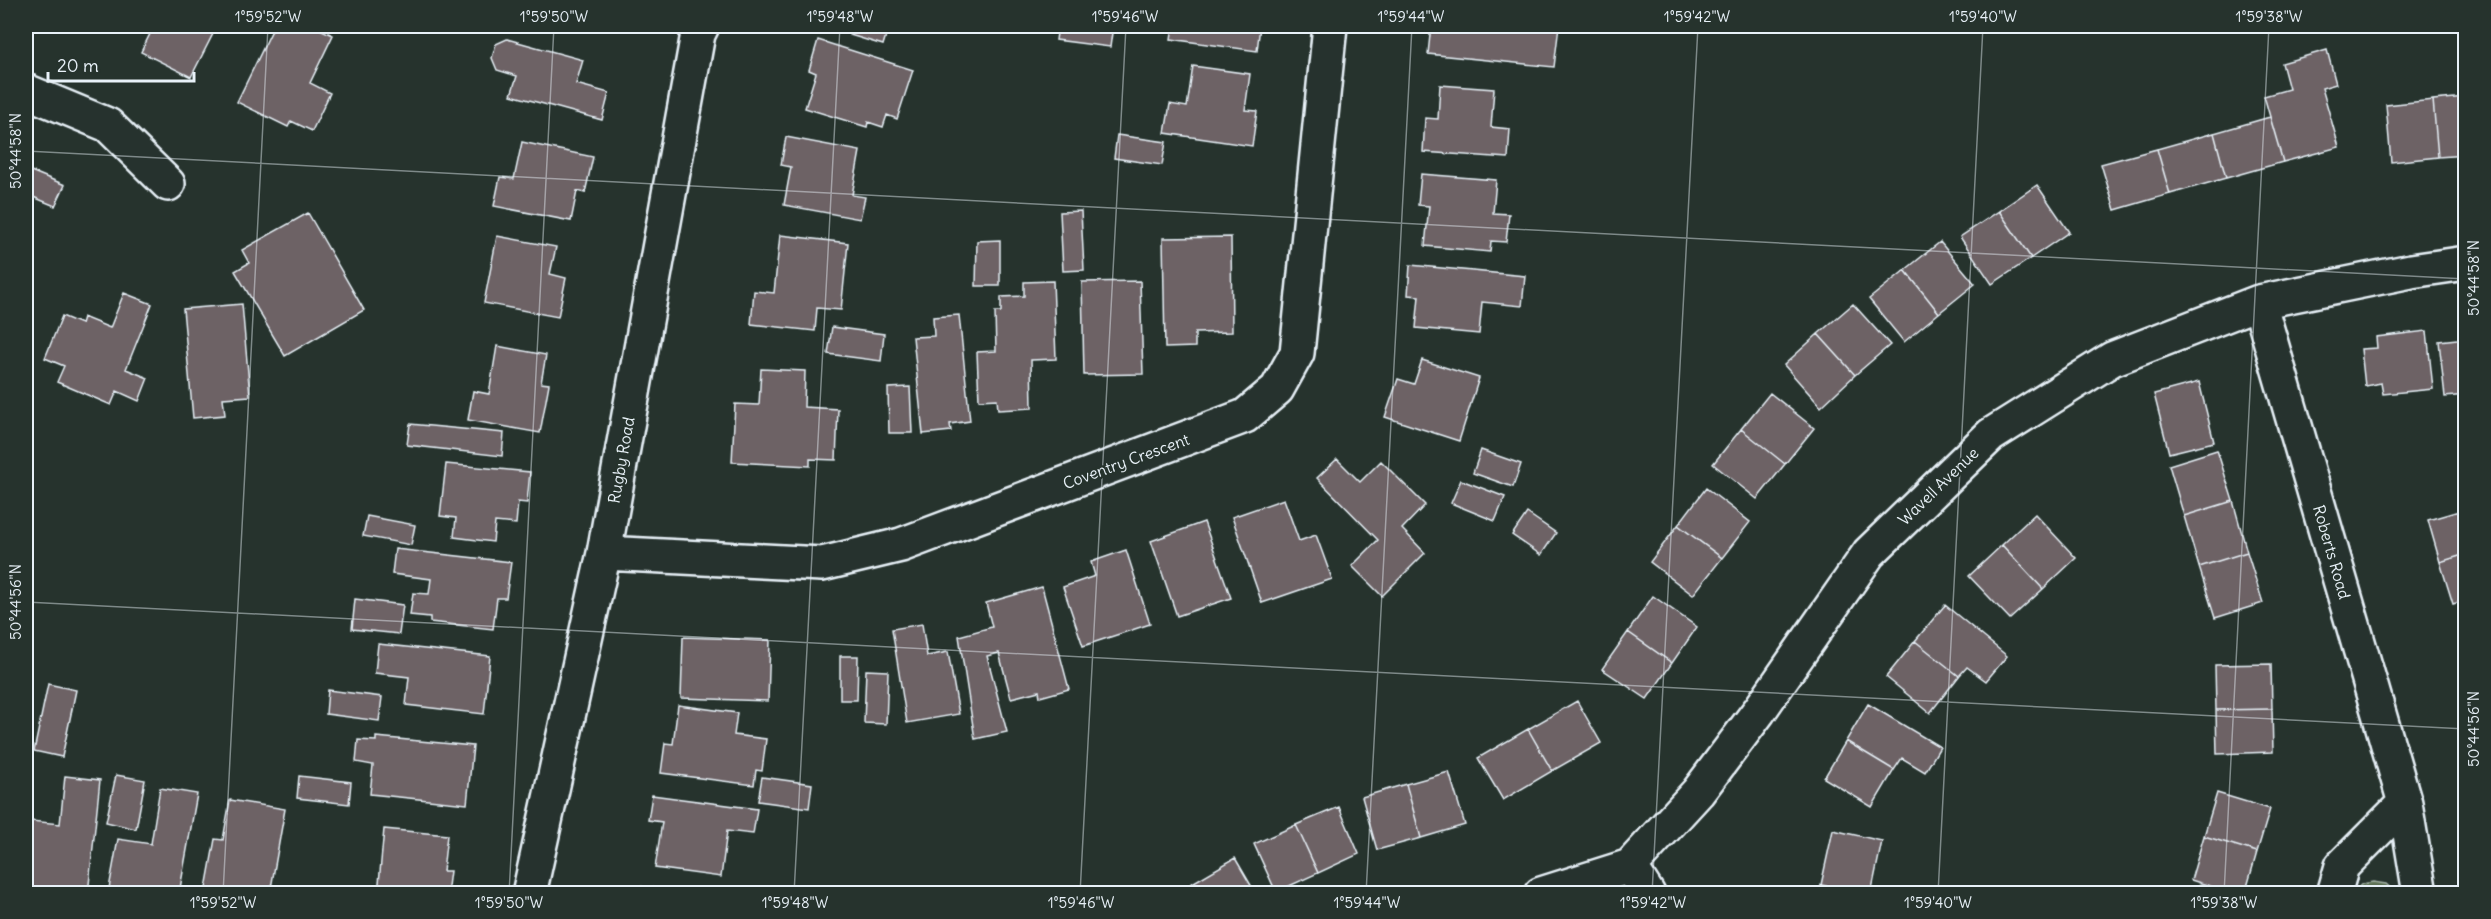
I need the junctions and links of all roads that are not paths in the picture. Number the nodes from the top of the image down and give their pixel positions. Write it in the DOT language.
graph roads {
  1 [pos="702,26"];
  2 [pos="1330,26"];
  3 [pos="26,91"];
  4 [pos="168,184"];
  5 [pos="2466,263"];
  6 [pos="2259,302"];
  7 [pos="604,553"];
  8 [pos="2404,803"];
  9 [pos="1630,866"];
  10 [pos="529,894"];
  11 [pos="1541,894"];
  12 [pos="1648,894"];
  13 [pos="2334,894"];
  14 [pos="2420,894"];
  1 -- 7 [label="street, Rugby Road"];
  2 -- 7 [label="street, Coventry Crescent"];
  3 -- 4 [label="street"];
  5 -- 6 [label="street, Wavell Avenue"];
  6 -- 8 [label="street, Roberts Road"];
  6 -- 9 [label="street, Wavell Avenue"];
  7 -- 10 [label="street, Rugby Road"];
  8 -- 13 [label="street"];
  8 -- 14 [label="street, Roberts Road"];
  9 -- 11 [label="street, Wavell Avenue"];
  9 -- 12 [label="street"];
}
